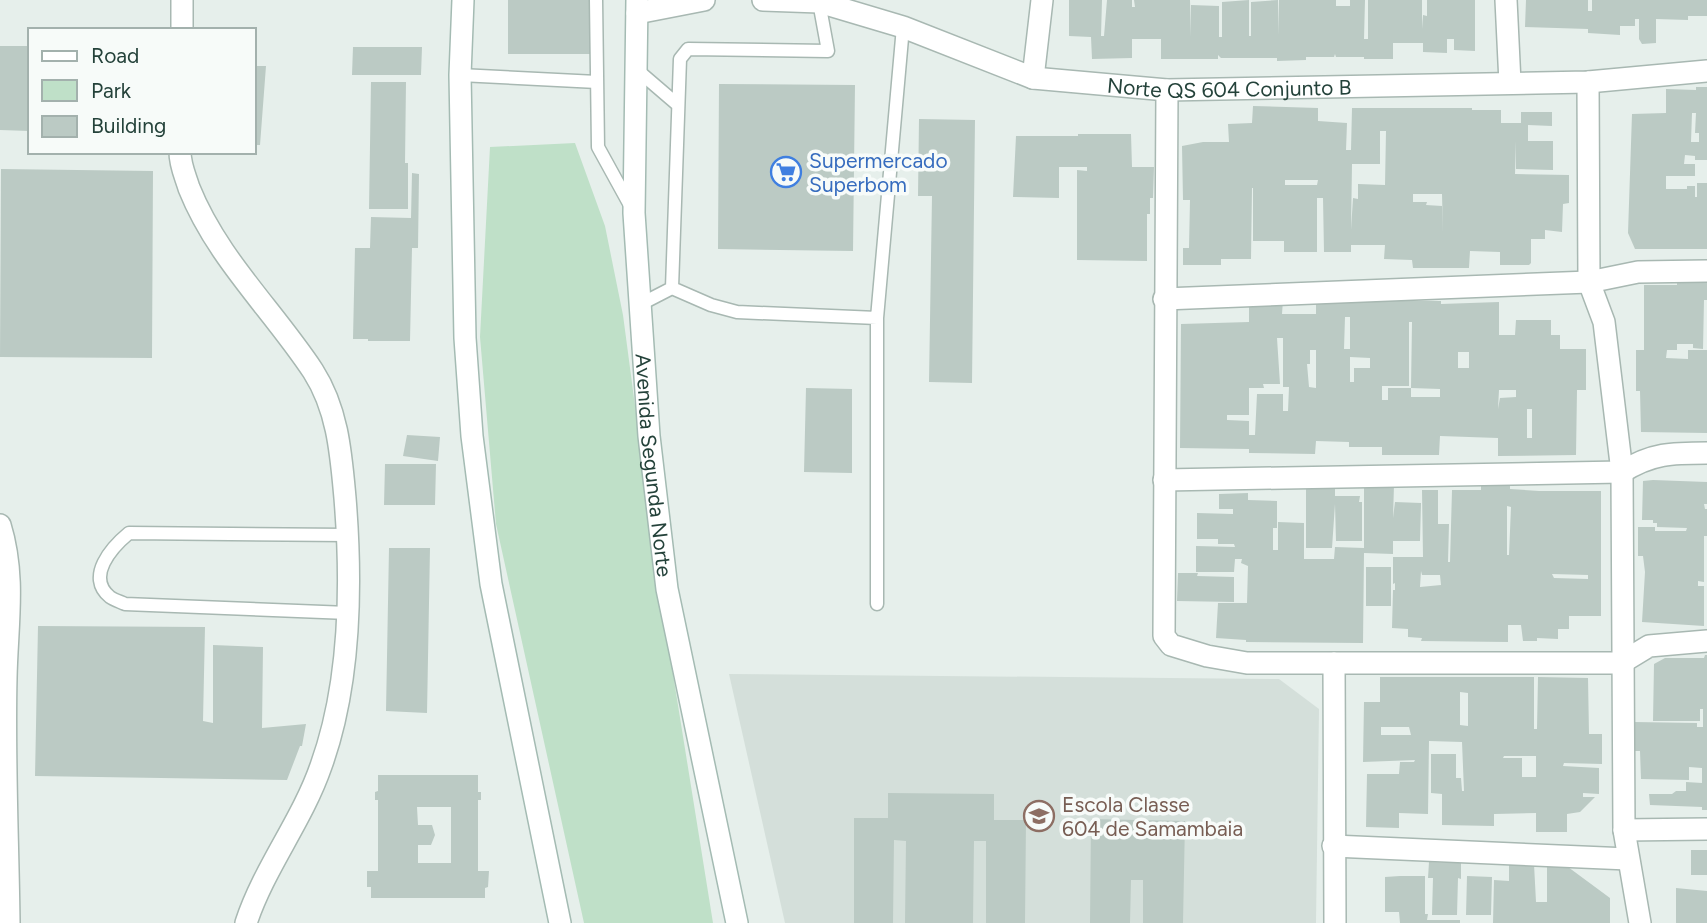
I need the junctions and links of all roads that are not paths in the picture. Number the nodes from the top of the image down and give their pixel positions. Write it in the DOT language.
graph roads {
  1 [pos="182,0"];
  2 [pos="463,0"];
  3 [pos="596,0"];
  4 [pos="704,0"];
  5 [pos="763,0"];
  6 [pos="1042,0"];
  7 [pos="1506,0"];
  8 [pos="819,1"];
  9 [pos="637,6"];
  10 [pos="903,27"];
  11 [pos="182,28"];
  12 [pos="635,68"];
  13 [pos="1707,71"];
  14 [pos="460,75"];
  15 [pos="1032,78"];
  16 [pos="597,82"];
  17 [pos="1588,82"];
  18 [pos="1510,83"];
  19 [pos="1167,90"];
  20 [pos="678,105"];
  21 [pos="180,154"];
  22 [pos="634,213"];
  23 [pos="1707,271"];
  24 [pos="1589,282"];
  25 [pos="672,288"];
  26 [pos="1164,299"];
  27 [pos="639,305"];
  28 [pos="877,318"];
  29 [pos="1707,453"];
  30 [pos="1622,472"];
  31 [pos="1164,480"];
  32 [pos="0,525"];
  33 [pos="348,535"];
  34 [pos="877,604"];
  35 [pos="348,613"];
  36 [pos="1707,641"];
  37 [pos="1334,663"];
  38 [pos="1621,663"];
  39 [pos="3,678"];
  40 [pos="1624,830"];
  41 [pos="1707,830"];
  42 [pos="1333,846"];
  43 [pos="1628,859"];
  44 [pos="9,923"];
  45 [pos="246,923"];
  46 [pos="560,923"];
  47 [pos="737,923"];
  48 [pos="1335,923"];
  49 [pos="1640,923"];
  1 -- 11 [label="street"];
  2 -- 14 [label="street"];
  3 -- 16 [label="lane"];
  4 -- 9 [label="street"];
  5 -- 8 [label="street, Norte QS 604 Conjunto B"];
  6 -- 15 [label="street"];
  7 -- 18 [label="street"];
  8 -- 10 [label="street, Norte QS 604 Conjunto B"];
  8 -- 20 [label="lane"];
  9 -- 12 [label="street, Avenida Segunda Norte"];
  10 -- 15 [label="street, Norte QS 604 Conjunto B"];
  10 -- 28 [label="lane"];
  12 -- 20 [label="lane"];
  12 -- 22 [label="street, Avenida Segunda Norte"];
  13 -- 17 [label="street, Norte QS 604 Conjunto B"];
  14 -- 16 [label="lane"];
  14 -- 46 [label="street"];
  15 -- 19 [label="street, Norte QS 604 Conjunto B"];
  16 -- 22 [label="lane"];
  17 -- 18 [label="street, Norte QS 604 Conjunto B"];
  17 -- 24 [label="street"];
  18 -- 19 [label="street, Norte QS 604 Conjunto B"];
  19 -- 26 [label="street"];
  20 -- 25 [label="lane"];
  21 -- 33 [label="street"];
  22 -- 27 [label="street, Avenida Segunda Norte"];
  23 -- 24 [label="street"];
  24 -- 26 [label="street"];
  24 -- 30 [label="street"];
  25 -- 27 [label="lane"];
  25 -- 28 [label="lane"];
  26 -- 31 [label="street"];
  27 -- 47 [label="street, Avenida Segunda Norte"];
  28 -- 34 [label="lane"];
  29 -- 30 [label="street"];
  30 -- 31 [label="street"];
  30 -- 38 [label="street"];
  31 -- 37 [label="street"];
  32 -- 39 [label="street"];
  33 -- 35 [label="street"];
  33 -- 35 [label="lane"];
  35 -- 45 [label="street"];
  36 -- 38 [label="street"];
  37 -- 38 [label="street"];
  37 -- 42 [label="street"];
  38 -- 40 [label="street"];
  39 -- 44 [label="street"];
  40 -- 41 [label="street"];
  40 -- 43 [label="street"];
  42 -- 43 [label="street"];
  42 -- 48 [label="street"];
  43 -- 49 [label="street"];
}
